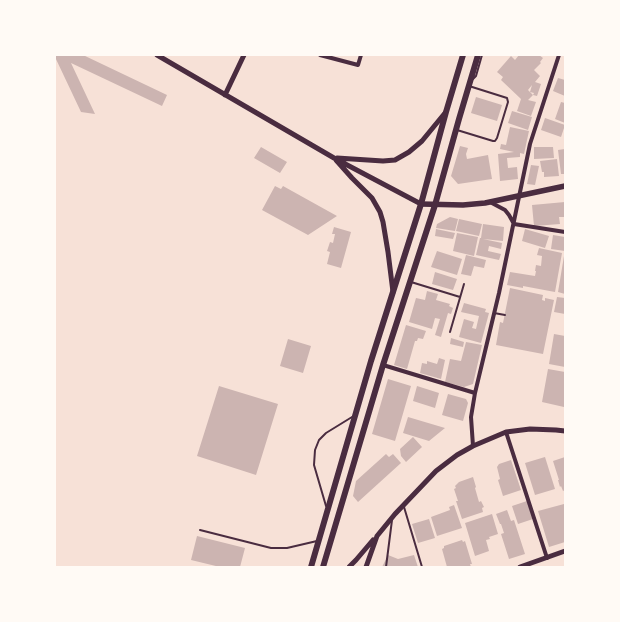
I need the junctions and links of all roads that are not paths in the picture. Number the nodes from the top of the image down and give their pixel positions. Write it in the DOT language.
graph roads {
  1 [pos="157,55"];
  2 [pos="244,55"];
  3 [pos="320,55"];
  4 [pos="361,55"];
  5 [pos="463,55"];
  6 [pos="478,55"];
  7 [pos="482,55"];
  8 [pos="559,55"];
  9 [pos="469,84"];
  10 [pos="226,95"];
  11 [pos="446,112"];
  12 [pos="456,130"];
  13 [pos="334,158"];
  14 [pos="565,186"];
  15 [pos="520,196"];
  16 [pos="490,202"];
  17 [pos="421,204"];
  18 [pos="435,204"];
  19 [pos="514,224"];
  20 [pos="565,232"];
  21 [pos="410,282"];
  22 [pos="464,284"];
  23 [pos="393,293"];
  24 [pos="460,297"];
  25 [pos="494,313"];
  26 [pos="505,315"];
  27 [pos="450,332"];
  28 [pos="383,365"];
  29 [pos="475,393"];
  30 [pos="355,415"];
  31 [pos="565,431"];
  32 [pos="506,432"];
  33 [pos="473,446"];
  34 [pos="403,505"];
  35 [pos="328,512"];
  36 [pos="392,517"];
  37 [pos="200,530"];
  38 [pos="377,536"];
  39 [pos="318,541"];
  40 [pos="565,551"];
  41 [pos="547,558"];
  42 [pos="325,566"];
  43 [pos="311,567"];
  44 [pos="349,567"];
  45 [pos="366,567"];
  46 [pos="386,567"];
  47 [pos="422,567"];
  48 [pos="520,567"];
  1 -- 10 [label="street"];
  2 -- 10 [label="street"];
  3 -- 4 [label="street"];
  5 -- 11 [label="main road"];
  6 -- 9 [label="main road"];
  7 -- 9 [label="lane"];
  8 -- 15 [label="street"];
  9 -- 12 [label="main road"];
  9 -- 12 [label="lane"];
  10 -- 13 [label="street"];
  11 -- 13 [label="street"];
  11 -- 17 [label="main road"];
  12 -- 18 [label="main road"];
  13 -- 17 [label="street"];
  13 -- 23 [label="street"];
  14 -- 15 [label="main road"];
  15 -- 16 [label="main road"];
  15 -- 19 [label="street"];
  16 -- 18 [label="main road"];
  16 -- 19 [label="street"];
  17 -- 18 [label="main road"];
  17 -- 23 [label="main road"];
  18 -- 21 [label="main road"];
  19 -- 20 [label="street"];
  19 -- 25 [label="street"];
  21 -- 24 [label="lane"];
  21 -- 28 [label="main road"];
  22 -- 24 [label="lane"];
  23 -- 30 [label="main road"];
  24 -- 27 [label="lane"];
  25 -- 26 [label="lane"];
  25 -- 29 [label="street"];
  28 -- 29 [label="street"];
  28 -- 42 [label="main road"];
  29 -- 33 [label="street"];
  30 -- 35 [label="main road"];
  30 -- 35 [label="lane"];
  31 -- 32 [label="street"];
  32 -- 33 [label="street"];
  32 -- 41 [label="street"];
  33 -- 34 [label="street"];
  34 -- 36 [label="street"];
  34 -- 47 [label="lane"];
  35 -- 39 [label="main road"];
  36 -- 38 [label="street"];
  36 -- 46 [label="lane"];
  37 -- 39 [label="lane"];
  38 -- 44 [label="street"];
  38 -- 45 [label="street"];
  39 -- 43 [label="main road"];
  40 -- 41 [label="street"];
  41 -- 48 [label="street"];
}
